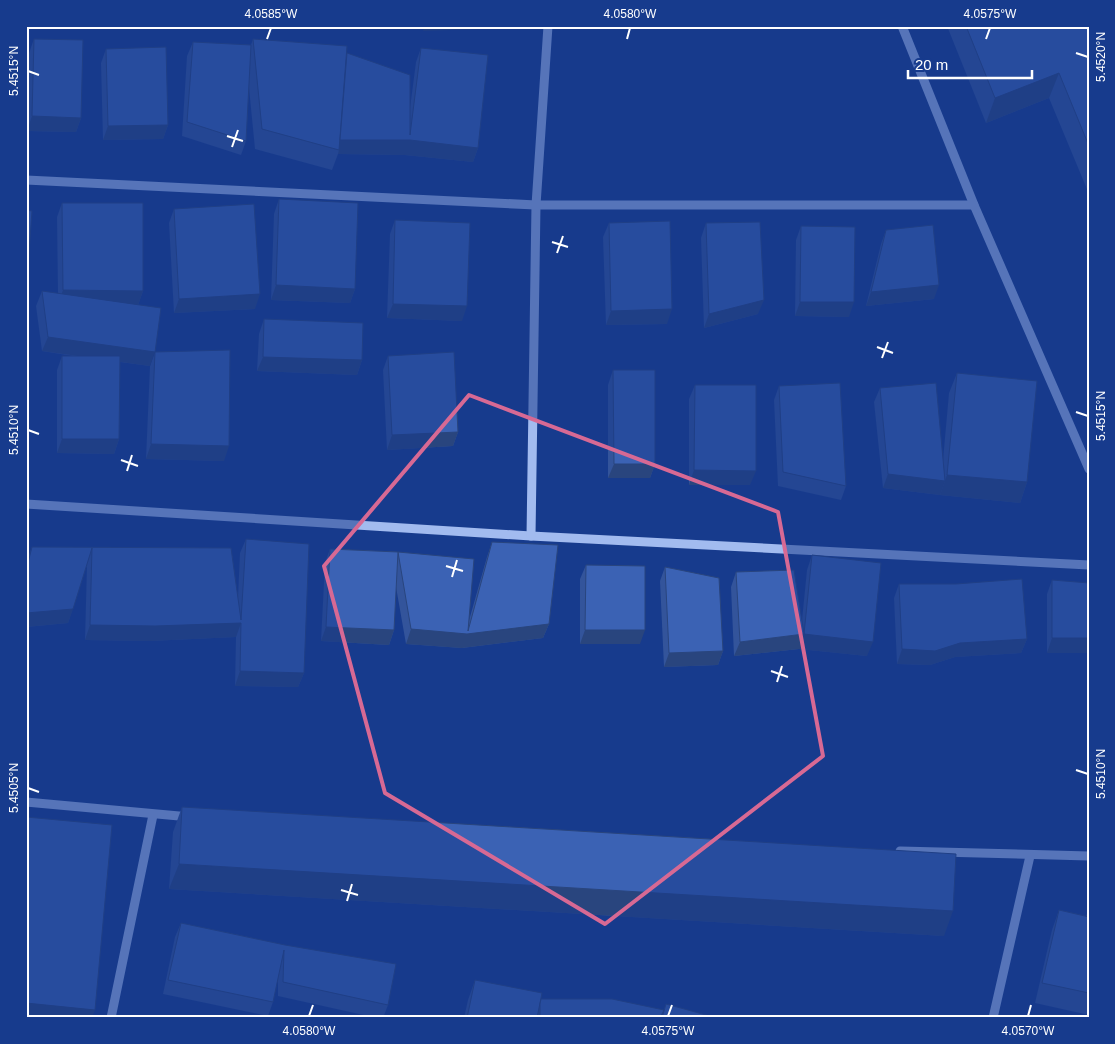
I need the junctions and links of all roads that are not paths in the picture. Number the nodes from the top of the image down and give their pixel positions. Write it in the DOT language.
graph roads {
  1 [pos="548,26"];
  2 [pos="902,26"];
  3 [pos="26,180"];
  4 [pos="536,205"];
  5 [pos="974,205"];
  6 [pos="1089,469"];
  7 [pos="26,504"];
  8 [pos="531,536"];
  9 [pos="1089,565"];
  10 [pos="26,802"];
  11 [pos="153,815"];
  12 [pos="203,817"];
  13 [pos="892,850"];
  14 [pos="1030,856"];
  15 [pos="1089,856"];
  16 [pos="111,1018"];
  17 [pos="993,1018"];
  1 -- 4 [label="street"];
  2 -- 5 [label="street"];
  3 -- 4 [label="street"];
  4 -- 5 [label="street"];
  4 -- 8 [label="street"];
  5 -- 6 [label="street"];
  7 -- 8 [label="street"];
  8 -- 9 [label="street"];
  10 -- 11 [label="street"];
  11 -- 12 [label="street"];
  11 -- 16 [label="street"];
  13 -- 14 [label="street"];
  14 -- 15 [label="street"];
  14 -- 17 [label="street"];
}
